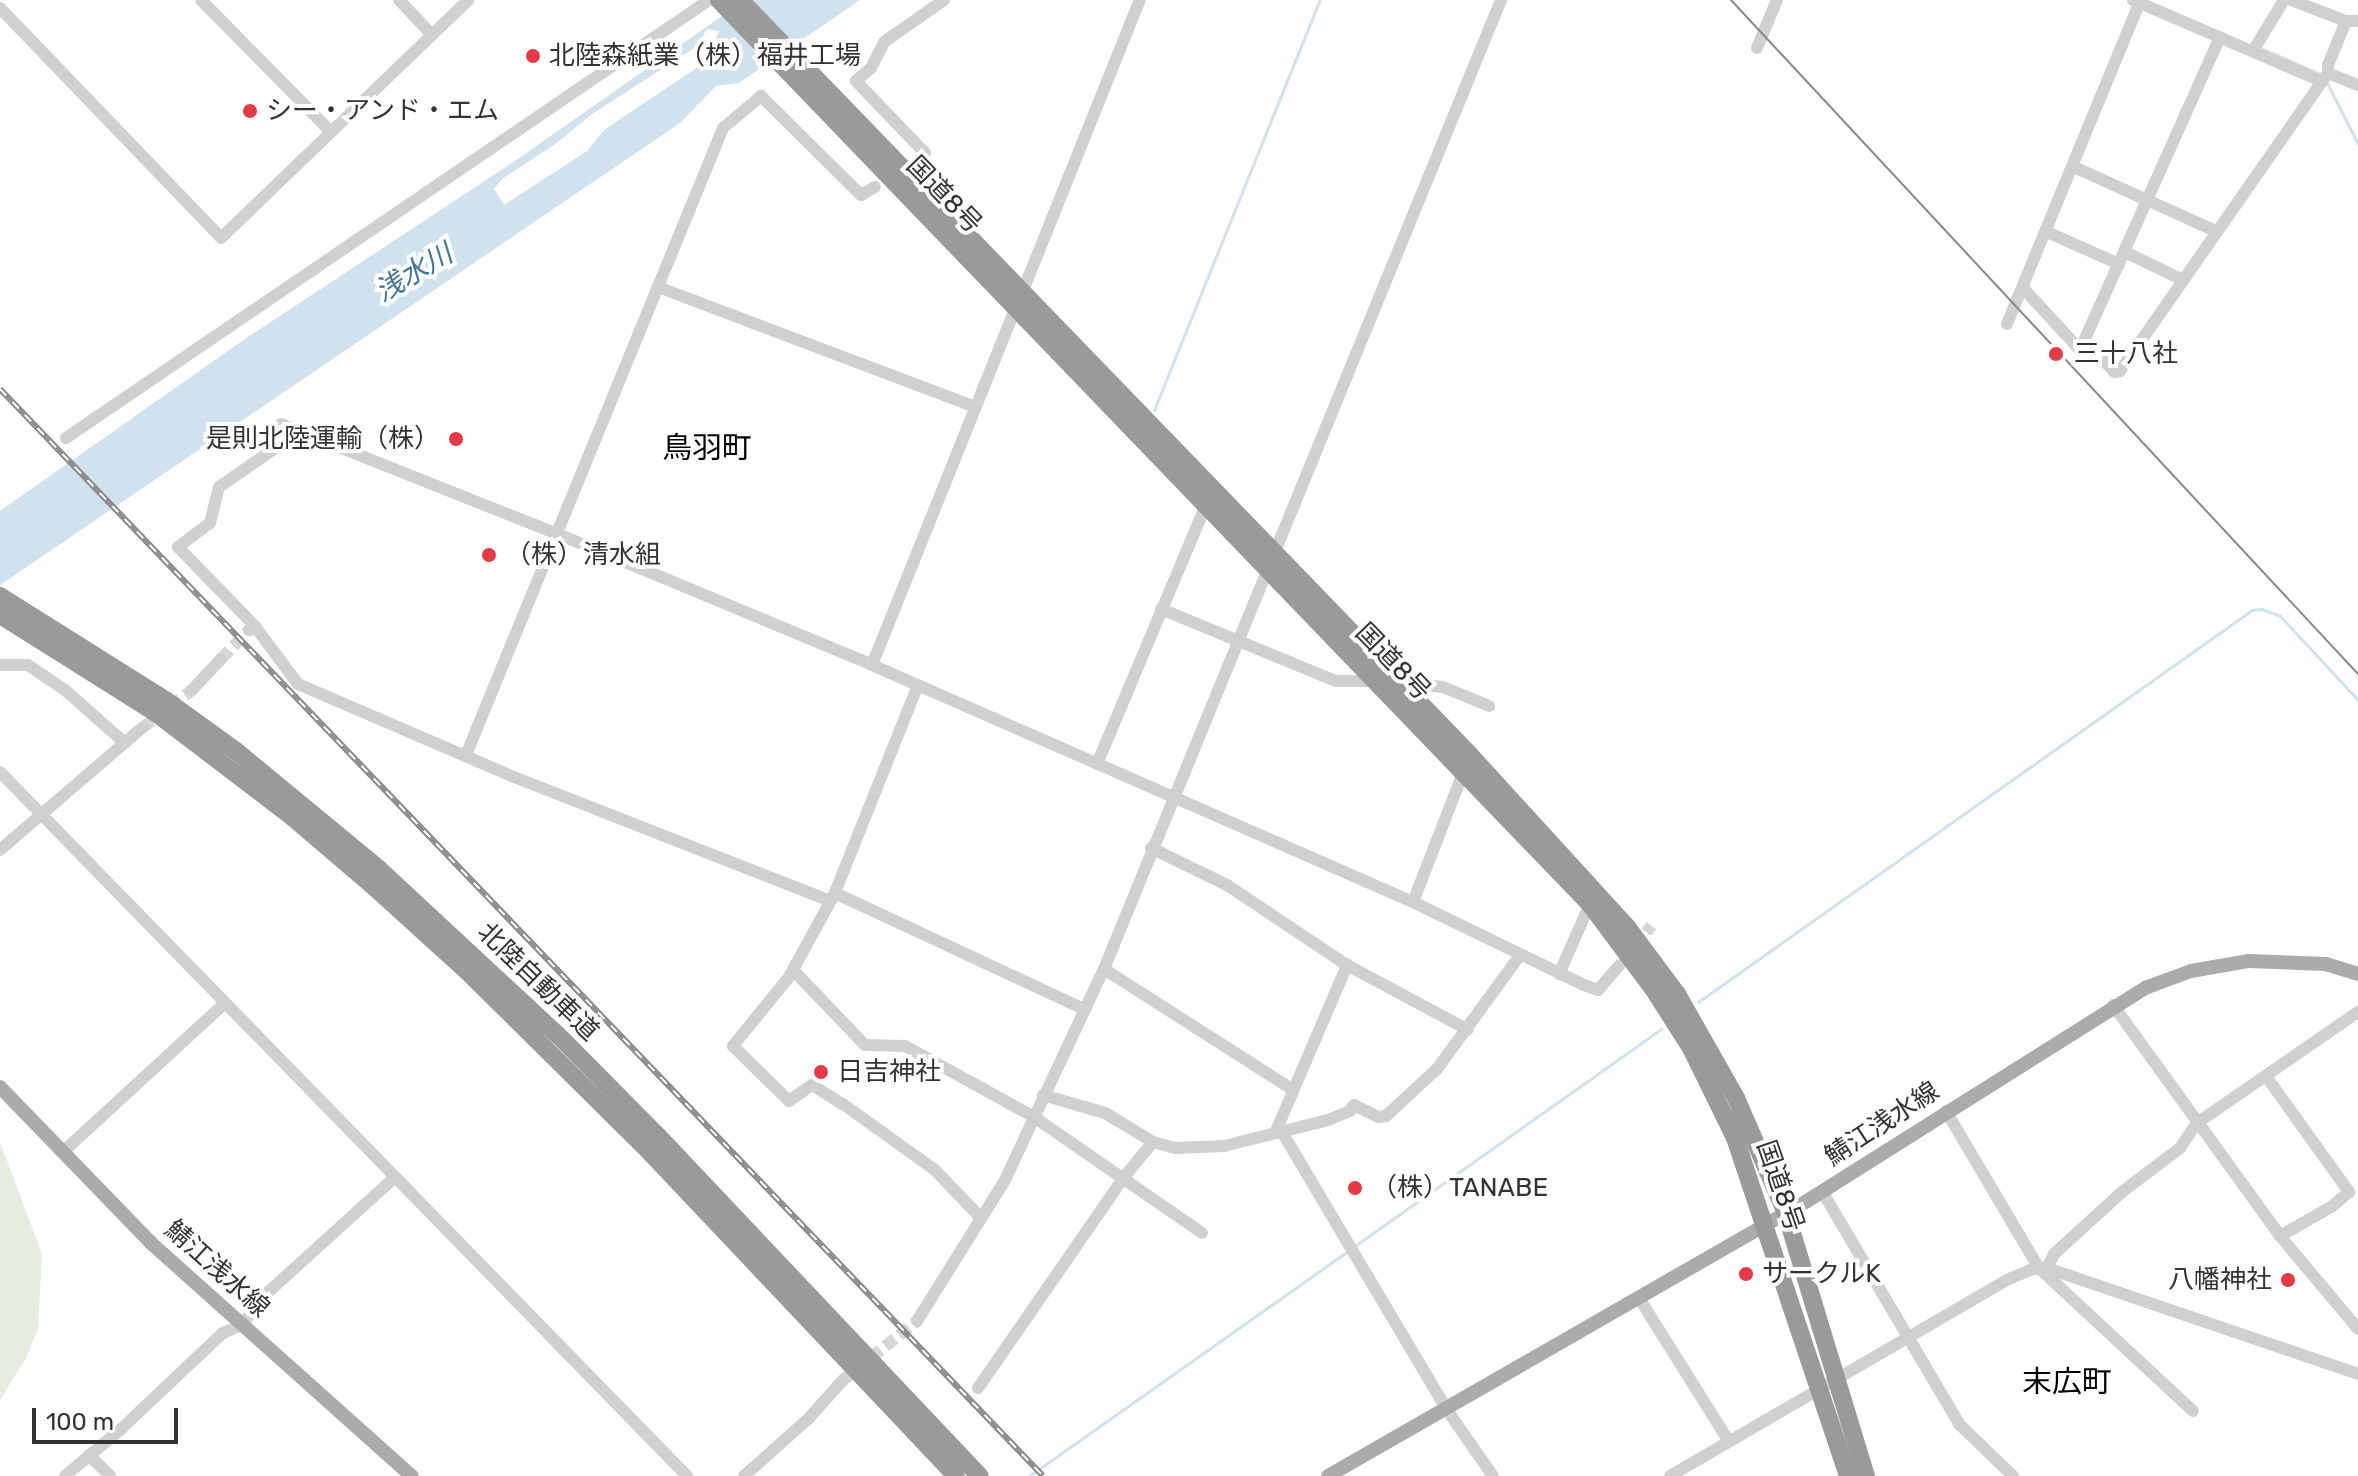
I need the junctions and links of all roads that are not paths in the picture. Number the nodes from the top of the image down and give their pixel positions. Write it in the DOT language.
graph roads {
  1 [pos="201,0"];
  2 [pos="399,0"];
  3 [pos="468,0"];
  4 [pos="709,0"];
  5 [pos="719,0"];
  6 [pos="740,0"];
  7 [pos="944,0"];
  8 [pos="1140,0"];
  9 [pos="1501,0"];
  10 [pos="1777,0"];
  11 [pos="2284,0"];
  12 [pos="2291,0"];
  13 [pos="2136,1"];
  14 [pos="0,8"];
  15 [pos="2352,21"];
  16 [pos="432,35"];
  17 [pos="2220,37"];
  18 [pos="1757,48"];
  19 [pos="2253,51"];
  20 [pos="794,68"];
  21 [pos="2324,77"];
  22 [pos="2358,85"];
  23 [pos="330,131"];
  24 [pos="915,163"];
  25 [pos="2074,167"];
  26 [pos="875,187"];
  27 [pos="2148,200"];
  28 [pos="2216,231"];
  29 [pos="2047,232"];
  30 [pos="2122,258"];
  31 [pos="2183,280"];
  32 [pos="658,287"];
  33 [pos="2024,289"];
  34 [pos="1019,300"];
  35 [pos="2007,324"];
  36 [pos="2083,344"];
  37 [pos="975,407"];
  38 [pos="281,424"];
  39 [pos="300,431"];
  40 [pos="66,438"];
  41 [pos="1205,507"];
  42 [pos="558,534"];
  43 [pos="1272,562"];
  44 [pos="0,596"];
  45 [pos="1161,609"];
  46 [pos="10,614"];
  47 [pos="1239,642"];
  48 [pos="221,659"];
  49 [pos="0,665"];
  50 [pos="872,665"];
  51 [pos="1375,681"];
  52 [pos="1399,682"];
  53 [pos="918,685"];
  54 [pos="192,690"];
  55 [pos="1489,706"];
  56 [pos="142,728"];
  57 [pos="125,743"];
  58 [pos="466,755"];
  59 [pos="1097,764"];
  60 [pos="0,772"];
  61 [pos="1463,773"];
  62 [pos="1176,798"];
  63 [pos="42,815"];
  64 [pos="1151,848"];
  65 [pos="0,850"];
  66 [pos="833,897"];
  67 [pos="1413,902"];
  68 [pos="1590,904"];
  69 [pos="1520,955"];
  70 [pos="1347,965"];
  71 [pos="1620,965"];
  72 [pos="1104,969"];
  73 [pos="793,970"];
  74 [pos="1559,974"];
  75 [pos="2358,974"];
  76 [pos="224,1004"];
  77 [pos="2113,1005"];
  78 [pos="1082,1008"];
  79 [pos="2358,1012"];
  80 [pos="1468,1030"];
  81 [pos="2266,1076"];
  82 [pos="0,1087"];
  83 [pos="1293,1090"];
  84 [pos="1043,1095"];
  85 [pos="1946,1111"];
  86 [pos="1034,1117"];
  87 [pos="2197,1123"];
  88 [pos="1279,1132"];
  89 [pos="1153,1142"];
  90 [pos="64,1151"];
  91 [pos="1124,1177"];
  92 [pos="394,1178"];
  93 [pos="1822,1191"];
  94 [pos="1786,1213"];
  95 [pos="979,1216"];
  96 [pos="1766,1224"];
  97 [pos="1202,1233"];
  98 [pos="2280,1236"];
  99 [pos="2043,1268"];
  100 [pos="1639,1298"];
  101 [pos="917,1321"];
  102 [pos="242,1325"];
  103 [pos="2358,1329"];
  104 [pos="1907,1337"];
  105 [pos="2358,1374"];
  106 [pos="843,1380"];
  107 [pos="1828,1383"];
  108 [pos="978,1388"];
  109 [pos="1445,1407"];
  110 [pos="2193,1411"];
  111 [pos="1728,1440"];
  112 [pos="89,1455"];
  113 [pos="65,1476"];
  114 [pos="110,1476"];
  115 [pos="412,1476"];
  116 [pos="687,1476"];
  117 [pos="744,1476"];
  118 [pos="956,1476"];
  119 [pos="979,1476"];
  120 [pos="1328,1476"];
  121 [pos="1493,1476"];
  122 [pos="1670,1476"];
  123 [pos="1848,1476"];
  124 [pos="1866,1476"];
  125 [pos="2013,1476"];
  1 -- 23 [label="street"];
  2 -- 16 [label="street"];
  3 -- 16 [label="street"];
  4 -- 40 [label="street"];
  5 -- 20 [label="highway, 国道8号"];
  6 -- 20 [label="highway, 国道8号"];
  7 -- 24 [label="street"];
  8 -- 34 [label="street"];
  9 -- 43 [label="street"];
  10 -- 18 [label="street"];
  11 -- 19 [label="street"];
  12 -- 15 [label="street"];
  13 -- 17 [label="street"];
  13 -- 25 [label="street"];
  14 -- 23 [label="street"];
  15 -- 21 [label="street"];
  16 -- 23 [label="street"];
  17 -- 19 [label="street"];
  17 -- 27 [label="street"];
  19 -- 21 [label="street"];
  20 -- 34 [label="highway, 国道8号"];
  21 -- 22 [label="street"];
  21 -- 28 [label="street"];
  25 -- 27 [label="street"];
  25 -- 29 [label="street"];
  26 -- 32 [label="street"];
  27 -- 28 [label="street"];
  27 -- 30 [label="street"];
  28 -- 31 [label="street"];
  29 -- 30 [label="street"];
  29 -- 33 [label="street"];
  30 -- 31 [label="street"];
  30 -- 36 [label="street"];
  31 -- 36 [label="street"];
  32 -- 37 [label="street"];
  32 -- 42 [label="street"];
  33 -- 35 [label="street"];
  33 -- 36 [label="street"];
  34 -- 37 [label="street"];
  34 -- 41 [label="highway, 国道8号"];
  34 -- 43 [label="highway, 国道8号"];
  37 -- 50 [label="street"];
  38 -- 39 [label="street"];
  39 -- 42 [label="street"];
  39 -- 58 [label="street"];
  41 -- 43 [label="highway, 国道8号"];
  41 -- 45 [label="street"];
  42 -- 50 [label="street"];
  42 -- 58 [label="street"];
  43 -- 47 [label="street"];
  43 -- 51 [label="highway, 国道8号"];
  43 -- 52 [label="highway, 国道8号"];
  44 -- 46 [label="highway, 北陸自動車道"];
  45 -- 47 [label="street"];
  45 -- 59 [label="street"];
  46 -- 118 [label="highway, 北陸自動車道"];
  46 -- 119 [label="highway, 北陸自動車道"];
  47 -- 51 [label="street"];
  47 -- 62 [label="street"];
  48 -- 54 [label="street"];
  49 -- 57 [label="street"];
  50 -- 53 [label="street"];
  51 -- 52 [label="street"];
  51 -- 61 [label="highway, 国道8号"];
  52 -- 55 [label="street"];
  52 -- 94 [label="highway, 国道8号"];
  53 -- 59 [label="street"];
  53 -- 66 [label="street"];
  56 -- 57 [label="street"];
  57 -- 63 [label="street"];
  58 -- 66 [label="street"];
  59 -- 62 [label="street"];
  60 -- 63 [label="street"];
  61 -- 67 [label="street"];
  61 -- 68 [label="highway, 国道8号"];
  62 -- 64 [label="street"];
  62 -- 67 [label="street"];
  63 -- 65 [label="street"];
  63 -- 76 [label="street"];
  64 -- 70 [label="street"];
  64 -- 72 [label="street"];
  66 -- 73 [label="street"];
  66 -- 78 [label="street"];
  67 -- 69 [label="street"];
  68 -- 74 [label="street"];
  68 -- 96 [label="highway, 国道8号"];
  69 -- 74 [label="street"];
  69 -- 80 [label="street"];
  70 -- 80 [label="street"];
  70 -- 83 [label="street"];
  71 -- 74 [label="street"];
  72 -- 78 [label="street"];
  72 -- 83 [label="street"];
  73 -- 86 [label="street"];
  73 -- 95 [label="street"];
  75 -- 77 [label="main road, 鯖江浅水線"];
  76 -- 90 [label="street"];
  76 -- 92 [label="street"];
  77 -- 85 [label="main road, 鯖江浅水線"];
  77 -- 87 [label="street"];
  78 -- 84 [label="street"];
  79 -- 81 [label="street"];
  80 -- 88 [label="street"];
  81 -- 87 [label="street"];
  81 -- 98 [label="street"];
  82 -- 90 [label="main road, 鯖江浅水線"];
  83 -- 88 [label="street"];
  84 -- 86 [label="street"];
  84 -- 89 [label="street"];
  85 -- 93 [label="main road, 鯖江浅水線"];
  85 -- 99 [label="street"];
  86 -- 91 [label="street"];
  86 -- 95 [label="street"];
  87 -- 98 [label="street"];
  87 -- 99 [label="street"];
  88 -- 89 [label="street"];
  88 -- 109 [label="street"];
  89 -- 91 [label="street"];
  90 -- 102 [label="main road, 鯖江浅水線"];
  91 -- 97 [label="street"];
  91 -- 108 [label="street"];
  92 -- 102 [label="street"];
  92 -- 116 [label="street"];
  93 -- 94 [label="main road, 鯖江浅水線"];
  93 -- 104 [label="street"];
  94 -- 96 [label="main road, 鯖江浅水線"];
  94 -- 107 [label="highway, 国道8号"];
  95 -- 101 [label="street"];
  96 -- 100 [label="main road, 鯖江浅水線"];
  96 -- 107 [label="highway, 国道8号"];
  98 -- 103 [label="street"];
  99 -- 104 [label="street"];
  99 -- 105 [label="street"];
  99 -- 110 [label="street"];
  100 -- 109 [label="main road, 鯖江浅水線"];
  100 -- 111 [label="street"];
  102 -- 112 [label="street"];
  102 -- 115 [label="main road, 鯖江浅水線"];
  104 -- 107 [label="street"];
  104 -- 125 [label="street"];
  106 -- 117 [label="street"];
  107 -- 111 [label="street"];
  107 -- 123 [label="highway, 国道8号"];
  107 -- 124 [label="highway, 国道8号"];
  109 -- 120 [label="main road, 鯖江浅水線"];
  109 -- 121 [label="street"];
  111 -- 122 [label="street"];
  112 -- 113 [label="street"];
  112 -- 114 [label="street"];
}
